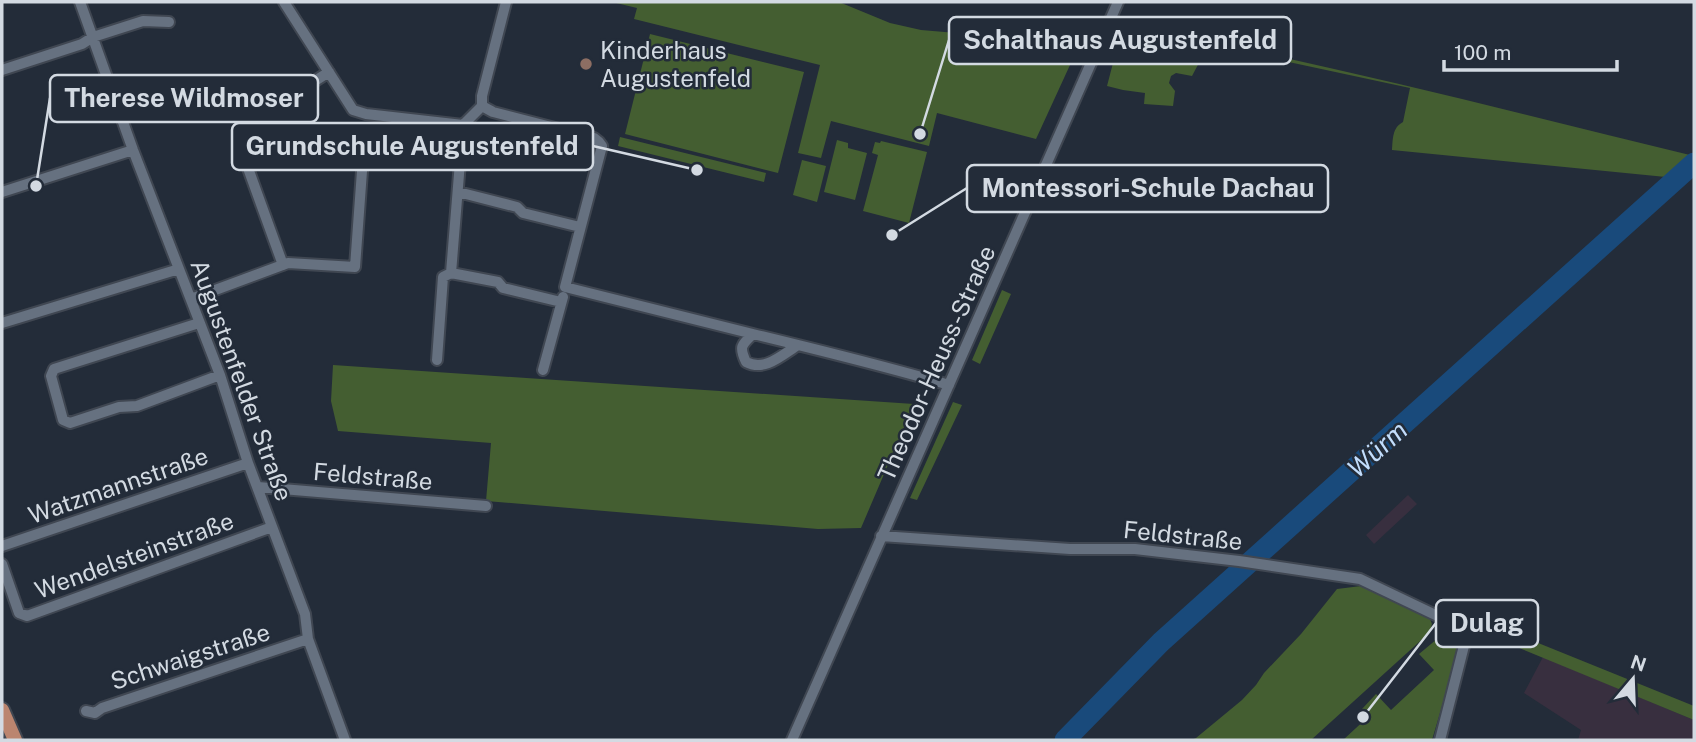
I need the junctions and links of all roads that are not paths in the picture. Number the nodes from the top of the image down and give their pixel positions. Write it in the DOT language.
graph roads {
  1 [pos="80,2"];
  2 [pos="284,2"];
  3 [pos="506,2"];
  4 [pos="1118,2"];
  5 [pos="169,22"];
  6 [pos="93,37"];
  7 [pos="2,70"];
  8 [pos="329,72"];
  9 [pos="282,102"];
  10 [pos="482,106"];
  11 [pos="463,125"];
  12 [pos="240,146"];
  13 [pos="133,150"];
  14 [pos="362,171"];
  15 [pos="2,192"];
  16 [pos="458,192"];
  17 [pos="580,227"];
  18 [pos="283,265"];
  19 [pos="179,270"];
  20 [pos="451,273"];
  21 [pos="565,287"];
  22 [pos="191,299"];
  23 [pos="561,302"];
  24 [pos="2,323"];
  25 [pos="199,323"];
  26 [pos="754,334"];
  27 [pos="798,345"];
  28 [pos="438,360"];
  29 [pos="542,370"];
  30 [pos="220,375"];
  31 [pos="949,385"];
  32 [pos="248,463"];
  33 [pos="258,487"];
  34 [pos="486,506"];
  35 [pos="272,527"];
  36 [pos="881,537"];
  37 [pos="2,546"];
  38 [pos="2,564"];
  39 [pos="308,639"];
  40 [pos="2,710"];
  41 [pos="86,710"];
  42 [pos="15,740"];
  43 [pos="345,740"];
  44 [pos="792,740"];
  45 [pos="1440,740"];
  1 -- 6 [label="street, Augustenfelder Straße"];
  2 -- 8 [label="street"];
  3 -- 10 [label="street"];
  4 -- 31 [label="street, Theodor-Heuss-Straße"];
  5 -- 6 [label="street"];
  6 -- 7 [label="street"];
  6 -- 13 [label="street, Augustenfelder Straße"];
  8 -- 9 [label="street"];
  8 -- 11 [label="street"];
  10 -- 11 [label="street"];
  10 -- 17 [label="street"];
  11 -- 16 [label="street"];
  12 -- 18 [label="street"];
  13 -- 15 [label="street"];
  13 -- 19 [label="street, Augustenfelder Straße"];
  14 -- 18 [label="street"];
  16 -- 17 [label="street"];
  16 -- 20 [label="street"];
  17 -- 21 [label="street"];
  18 -- 22 [label="street"];
  19 -- 22 [label="street, Augustenfelder Straße"];
  19 -- 24 [label="street"];
  20 -- 23 [label="street"];
  20 -- 28 [label="street"];
  21 -- 23 [label="street"];
  21 -- 26 [label="street"];
  22 -- 25 [label="street, Augustenfelder Straße"];
  23 -- 29 [label="street"];
  25 -- 30 [label="street, Augustenfelder Straße"];
  25 -- 30 [label="street"];
  26 -- 27 [label="street"];
  26 -- 27 [label="street"];
  27 -- 31 [label="street"];
  30 -- 32 [label="street, Augustenfelder Straße"];
  31 -- 36 [label="street, Theodor-Heuss-Straße"];
  32 -- 33 [label="street, Augustenfelder Straße"];
  32 -- 37 [label="street, Watzmannstraße"];
  33 -- 34 [label="street, Feldstraße"];
  33 -- 35 [label="street, Augustenfelder Straße"];
  35 -- 38 [label="street, Wendelsteinstraße"];
  35 -- 39 [label="street, Augustenfelder Straße"];
  36 -- 44 [label="street, Theodor-Heuss-Straße"];
  36 -- 45 [label="street, Feldstraße"];
  39 -- 41 [label="street, Schwaigstraße"];
  39 -- 43 [label="street, Augustenfelder Straße"];
  40 -- 42 [label="main road"];
}
